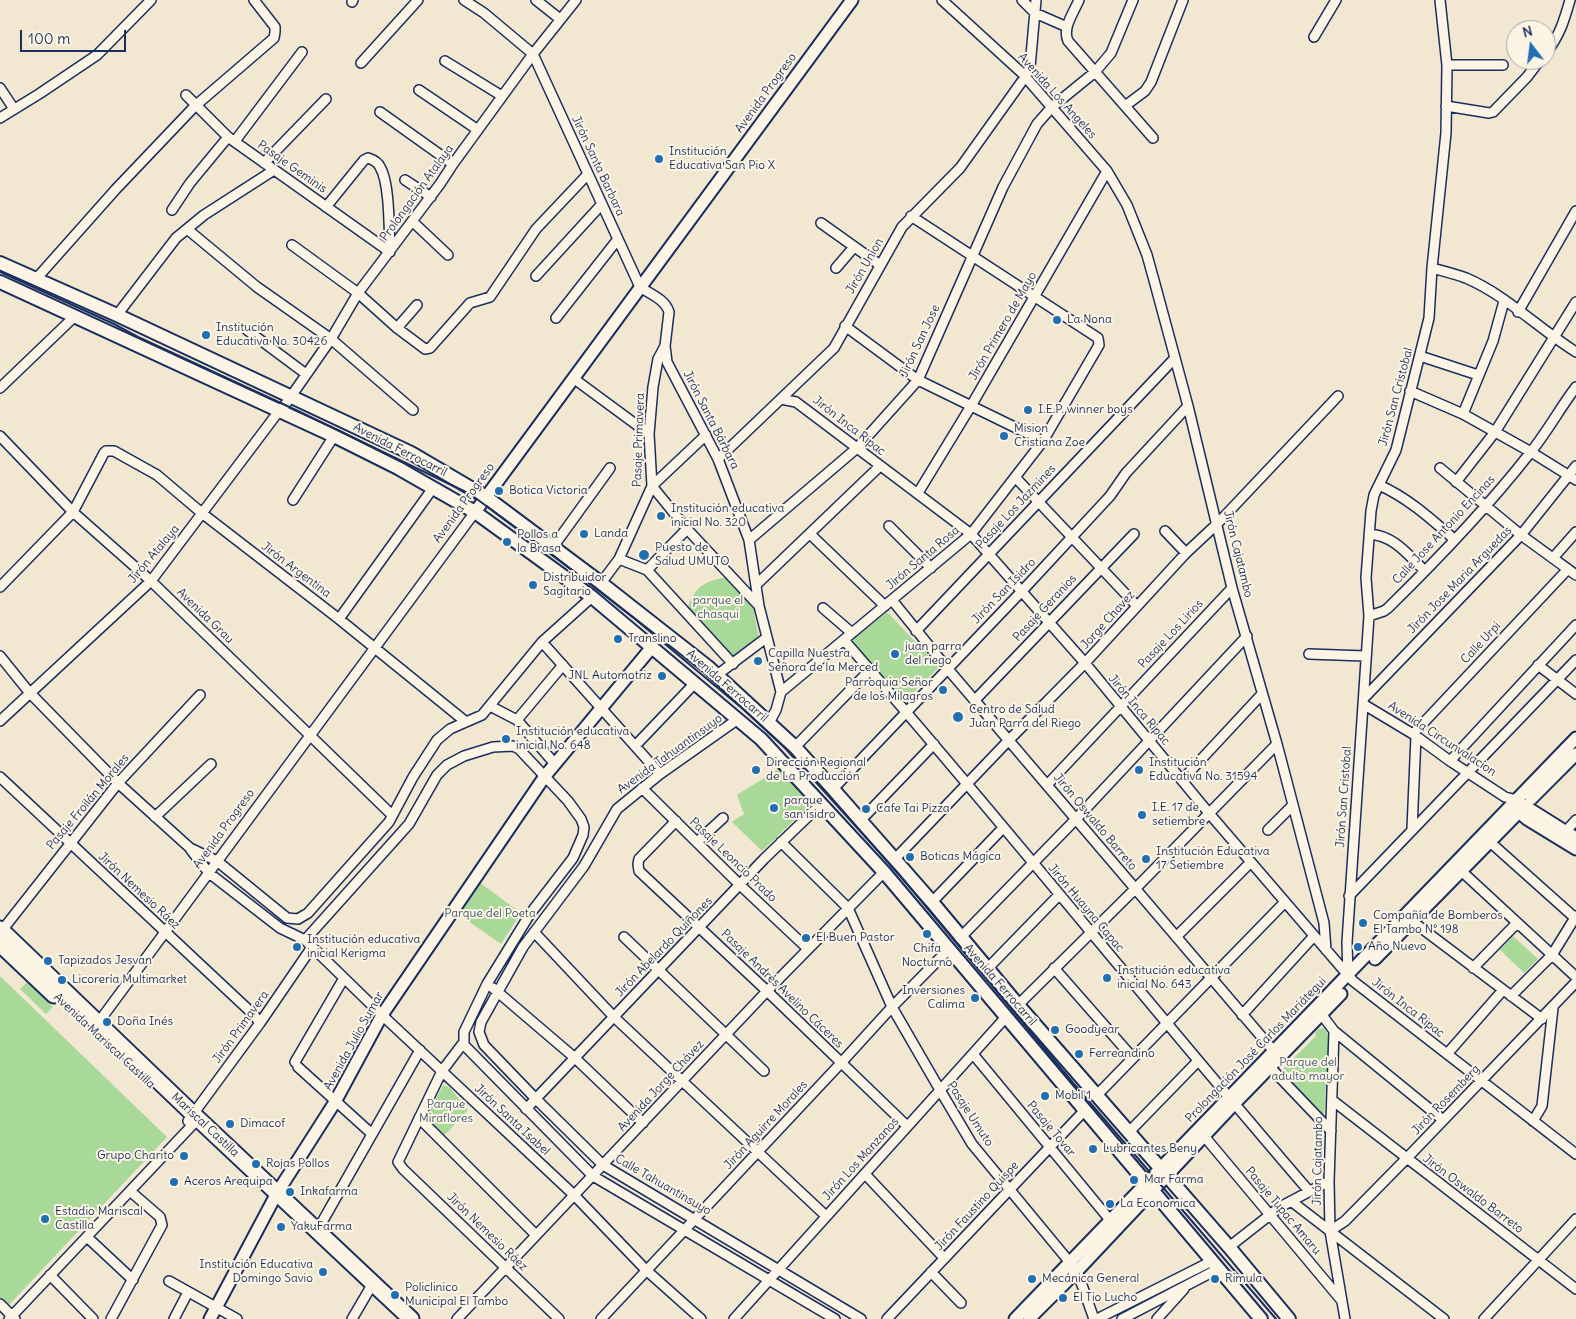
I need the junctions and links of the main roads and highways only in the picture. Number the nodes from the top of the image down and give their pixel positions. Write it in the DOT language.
graph roads {
  1 [pos="0,263"];
  2 [pos="0,282"];
  3 [pos="285,404"];
  4 [pos="0,934"];
  5 [pos="193,1120"];
  6 [pos="275,1196"];
  7 [pos="371,1287"];
  8 [pos="1257,1317"];
  9 [pos="400,1319"];
  10 [pos="411,1319"];
  11 [pos="1289,1319"];
  1 -- 3 [label="main road, Avenida Ferrocarril"];
  2 -- 3 [label="main road, Avenida Ferrocarril"];
  3 -- 8 [label="main road, Avenida Ferrocarril"];
  3 -- 11 [label="main road, Avenida Ferrocarril"];
  4 -- 5 [label="highway, Avenida Mariscal Castilla"];
  4 -- 5 [label="highway, Mariscal Castilla"];
  5 -- 6 [label="highway, Avenida Mariscal Castilla"];
  6 -- 7 [label="highway"];
  6 -- 7 [label="highway"];
  7 -- 9 [label="highway"];
  7 -- 10 [label="highway"];
}
